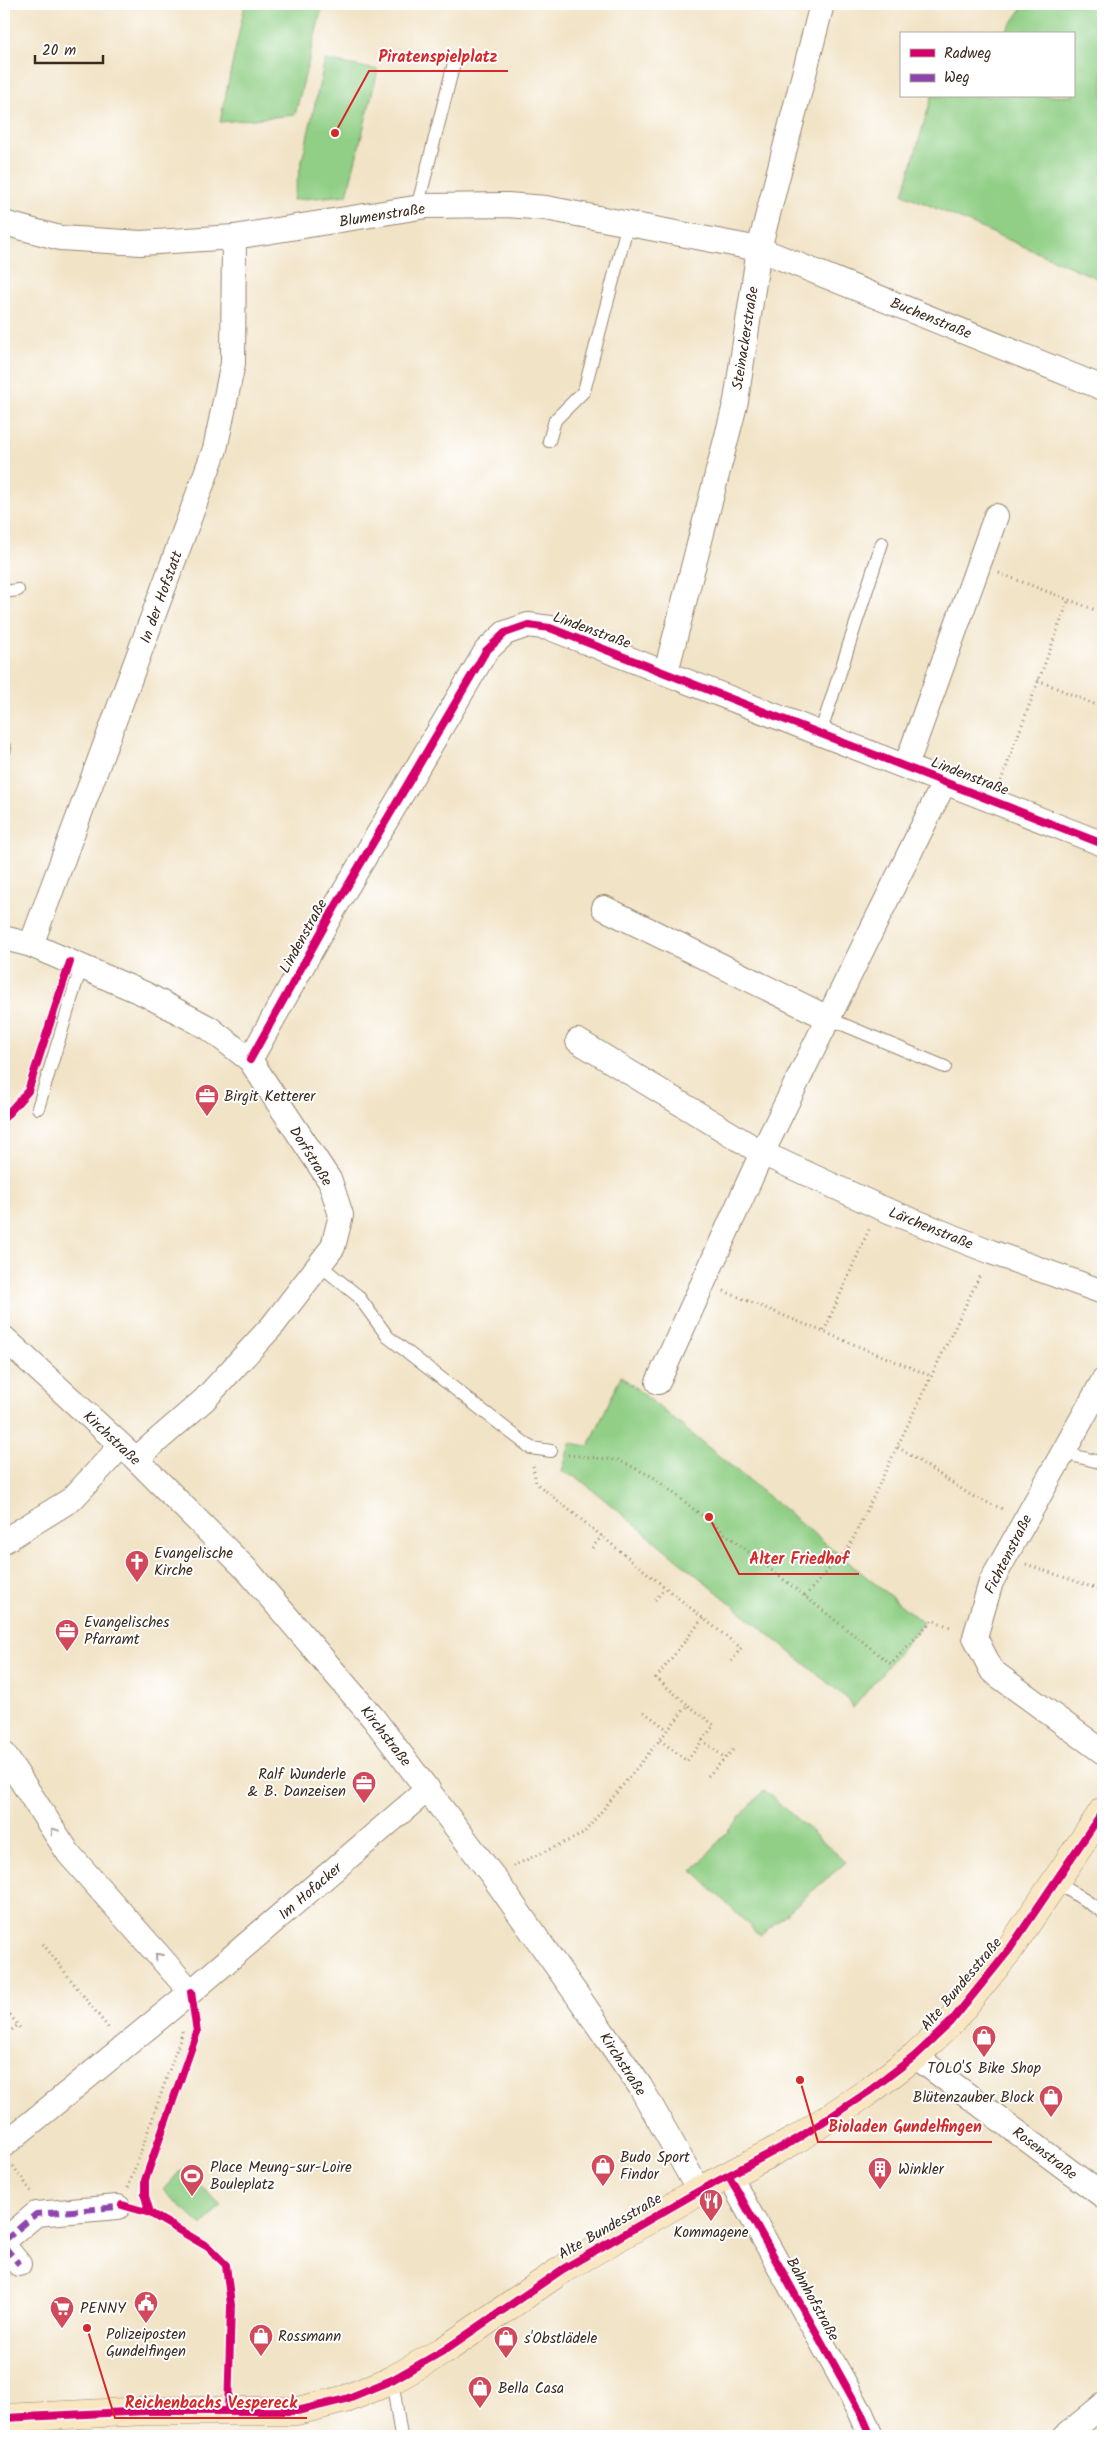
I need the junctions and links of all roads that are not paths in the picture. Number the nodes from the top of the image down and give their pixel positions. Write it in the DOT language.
graph roads {
  1 [pos="822,4"];
  2 [pos="454,63"];
  3 [pos="417,208"];
  4 [pos="628,223"];
  5 [pos="4,224"];
  6 [pos="234,237"];
  7 [pos="759,249"];
  8 [pos="1103,388"];
  9 [pos="549,442"];
  10 [pos="996,516"];
  11 [pos="882,542"];
  12 [pos="18,590"];
  13 [pos="4,592"];
  14 [pos="666,672"];
  15 [pos="820,734"];
  16 [pos="906,766"];
  17 [pos="945,781"];
  18 [pos="1103,844"];
  19 [pos="604,908"];
  20 [pos="4,938"];
  21 [pos="31,945"];
  22 [pos="81,967"];
  23 [pos="830,1019"];
  24 [pos="578,1041"];
  25 [pos="250,1060"];
  26 [pos="945,1067"];
  27 [pos="38,1108"];
  28 [pos="762,1153"];
  29 [pos="321,1266"];
  30 [pos="1103,1292"];
  31 [pos="4,1338"];
  32 [pos="1103,1381"];
  33 [pos="658,1382"];
  34 [pos="551,1450"];
  35 [pos="129,1452"];
  36 [pos="1064,1453"];
  37 [pos="1103,1464"];
  38 [pos="4,1541"];
  39 [pos="1103,1752"];
  40 [pos="4,1754"];
  41 [pos="428,1789"];
  42 [pos="1103,1811"];
  43 [pos="1055,1881"];
  44 [pos="1103,1912"];
  45 [pos="186,1996"];
  46 [pos="915,2056"];
  47 [pos="6,2152"];
  48 [pos="730,2176"];
  49 [pos="698,2191"];
  50 [pos="1103,2196"];
  51 [pos="120,2206"];
  52 [pos="4,2241"];
  53 [pos="392,2380"];
  54 [pos="1103,2405"];
  55 [pos="4,2418"];
  56 [pos="401,2436"];
  57 [pos="871,2436"];
  58 [pos="1065,2436"];
  1 -- 7 [label="street, Steinackerstraße"];
  2 -- 3 [label="lane"];
  3 -- 4 [label="street, Blumenstraße"];
  3 -- 6 [label="street, Blumenstraße"];
  4 -- 7 [label="street, Blumenstraße"];
  4 -- 9 [label="lane"];
  5 -- 6 [label="street, Blumenstraße"];
  6 -- 21 [label="street, In der Hofstatt"];
  7 -- 8 [label="street, Buchenstraße"];
  7 -- 14 [label="street, Steinackerstraße"];
  10 -- 16 [label="street"];
  11 -- 15 [label="lane"];
  12 -- 13 [label="lane"];
  14 -- 15 [label="street, Lindenstraße"];
  14 -- 25 [label="street, Lindenstraße"];
  15 -- 16 [label="street, Lindenstraße"];
  16 -- 17 [label="street, Lindenstraße"];
  17 -- 18 [label="street, Lindenstraße"];
  17 -- 23 [label="street"];
  19 -- 23 [label="street"];
  20 -- 21 [label="street, Dorfstraße"];
  21 -- 22 [label="street, Dorfstraße"];
  22 -- 25 [label="street, Dorfstraße"];
  22 -- 27 [label="lane"];
  23 -- 26 [label="lane"];
  23 -- 28 [label="street"];
  24 -- 28 [label="street, Lärchenstraße"];
  25 -- 29 [label="street, Dorfstraße"];
  28 -- 30 [label="street, Lärchenstraße"];
  28 -- 33 [label="street"];
  29 -- 34 [label="lane"];
  29 -- 35 [label="street, Dorfstraße"];
  31 -- 35 [label="street, Kirchstraße"];
  32 -- 36 [label="street, Fichtenstraße"];
  35 -- 38 [label="street, Dorfstraße"];
  35 -- 41 [label="street, Kirchstraße"];
  36 -- 37 [label="lane"];
  36 -- 39 [label="street, Fichtenstraße"];
  45 -- 40 [label="street, one-way"];
  41 -- 45 [label="street, Im Hofacker"];
  41 -- 49 [label="street, Kirchstraße"];
  42 -- 43 [label="street, Alte Bundesstraße"];
  43 -- 44 [label="lane"];
  43 -- 46 [label="street, Alte Bundesstraße"];
  45 -- 47 [label="street, Im Hofacker"];
  46 -- 48 [label="street, Alte Bundesstraße"];
  46 -- 50 [label="street, Rosenstraße"];
  48 -- 49 [label="street, Alte Bundesstraße"];
  48 -- 57 [label="street, Bahnhofstraße"];
  49 -- 53 [label="street, Alte Bundesstraße"];
  51 -- 52 [label="street"];
  53 -- 55 [label="street, Alte Bundesstraße"];
  53 -- 56 [label="lane"];
  54 -- 58 [label="street"];
}
